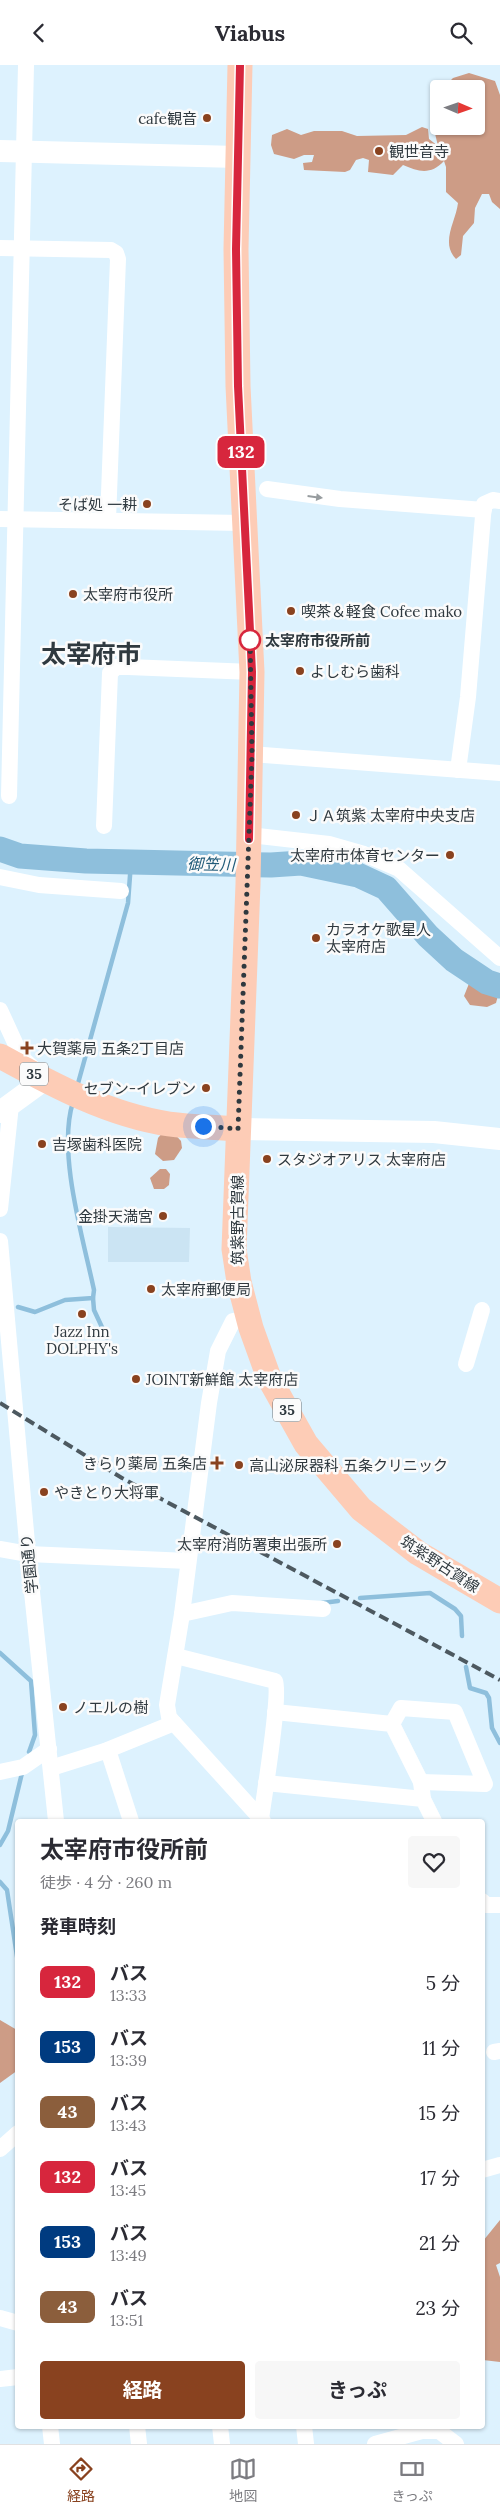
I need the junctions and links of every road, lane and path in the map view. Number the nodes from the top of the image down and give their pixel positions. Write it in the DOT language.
graph roads {
  1 [pos="26,65"];
  2 [pos="240,65"];
  3 [pos="0,151"];
  4 [pos="24,152"];
  5 [pos="238,157"];
  6 [pos="0,248"];
  7 [pos="21,248"];
  8 [pos="267,489"];
  9 [pos="500,501"];
  10 [pos="484,510"];
  11 [pos="8,519"];
  12 [pos="108,520"];
  13 [pos="244,523"];
  14 [pos="252,672"];
  15 [pos="252,754"];
  16 [pos="458,770"];
  17 [pos="500,773"];
  18 [pos="9,796"];
  19 [pos="104,826"];
  20 [pos="249,837"];
  21 [pos="0,877"];
  22 [pos="121,891"];
  23 [pos="500,958"];
  24 [pos="0,1010"];
  25 [pos="0,1056"];
  26 [pos="44,1080"];
  27 [pos="6,1108"];
  28 [pos="238,1129"];
  29 [pos="500,1139"];
  30 [pos="0,1209"];
  31 [pos="0,1241"];
  32 [pos="3,1306"];
  33 [pos="482,1310"];
  34 [pos="248,1318"];
  35 [pos="466,1364"];
  36 [pos="0,1549"];
  37 [pos="28,1554"];
  38 [pos="188,1561"];
  39 [pos="500,1601"];
  40 [pos="323,1609"];
  41 [pos="182,1613"];
  42 [pos="176,1656"];
  43 [pos="275,1711"];
  44 [pos="174,1723"];
  45 [pos="392,1724"];
  46 [pos="49,1749"];
  47 [pos="108,1750"];
  48 [pos="51,1768"];
  49 [pos="0,1772"];
  50 [pos="421,1782"];
  51 [pos="266,1783"];
  52 [pos="423,1799"];
  53 [pos="56,1819"];
  54 [pos="129,1819"];
  55 [pos="261,1819"];
  56 [pos="262,1819"];
  57 [pos="433,1819"];
  58 [pos="485,1904"];
  59 [pos="500,1905"];
  60 [pos="15,2136"];
  61 [pos="0,2149"];
  62 [pos="500,2165"];
  63 [pos="485,2169"];
  64 [pos="0,2318"];
  65 [pos="15,2322"];
  66 [pos="15,2377"];
  67 [pos="0,2379"];
  68 [pos="50,2429"];
  69 [pos="137,2429"];
  70 [pos="220,2429"];
  71 [pos="304,2429"];
  72 [pos="52,2444"];
  73 [pos="139,2444"];
  74 [pos="222,2444"];
  75 [pos="306,2444"];
  76 [pos="375,2444"];
  77 [pos="456,2444"];
  1 -- 4 [label="street"];
  2 -- 5 [label="main road, 筑紫野古賀線"];
  3 -- 4 [label="street"];
  4 -- 5 [label="street"];
  4 -- 7 [label="street"];
  5 -- 13 [label="main road, 筑紫野古賀線"];
  6 -- 7 [label="street"];
  7 -- 11 [label="street"];
  7 -- 12 [label="street"];
  8 -- 10 [label="street, one-way"];
  9 -- 10 [label="street"];
  10 -- 16 [label="street"];
  11 -- 12 [label="street"];
  11 -- 18 [label="street"];
  12 -- 13 [label="street"];
  13 -- 14 [label="main road, 筑紫野古賀線"];
  14 -- 15 [label="main road, 筑紫野古賀線"];
  14 -- 19 [label="street"];
  15 -- 16 [label="street"];
  15 -- 20 [label="main road, 筑紫野古賀線"];
  16 -- 17 [label="street"];
  20 -- 23 [label="street"];
  20 -- 28 [label="main road, 筑紫野古賀線"];
  21 -- 22 [label="street"];
  24 -- 26 [label="street"];
  25 -- 26 [label="main road, 35"];
  26 -- 27 [label="street"];
  26 -- 28 [label="main road, 35"];
  27 -- 30 [label="street"];
  28 -- 29 [label="street"];
  28 -- 34 [label="main road, 筑紫野古賀線 / 35"];
  31 -- 32 [label="street, 学園通り"];
  32 -- 37 [label="street, 学園通り"];
  33 -- 35 [label="street"];
  34 -- 38 [label="street"];
  34 -- 39 [label="main road, 筑紫野古賀線 / 35"];
  36 -- 37 [label="street"];
  37 -- 38 [label="street"];
  37 -- 46 [label="street, 学園通り"];
  38 -- 41 [label="street"];
  40 -- 41 [label="street"];
  41 -- 42 [label="street"];
  42 -- 43 [label="street"];
  42 -- 44 [label="street"];
  43 -- 45 [label="street"];
  43 -- 51 [label="street"];
  44 -- 47 [label="street"];
  44 -- 55 [label="street"];
  45 -- 50 [label="street"];
  45 -- 50 [label="street"];
  46 -- 48 [label="street, 学園通り"];
  46 -- 49 [label="street"];
  47 -- 48 [label="street"];
  47 -- 54 [label="street"];
  48 -- 53 [label="street, 学園通り"];
  50 -- 52 [label="street"];
  51 -- 52 [label="street"];
  51 -- 56 [label="street"];
  52 -- 57 [label="street"];
  58 -- 59 [label="street"];
  60 -- 61 [label="street"];
  62 -- 63 [label="street"];
  64 -- 65 [label="street"];
  66 -- 67 [label="street"];
  68 -- 72 [label="street"];
  69 -- 73 [label="street"];
  70 -- 74 [label="street"];
  71 -- 75 [label="street"];
  76 -- 77 [label="street"];
}
